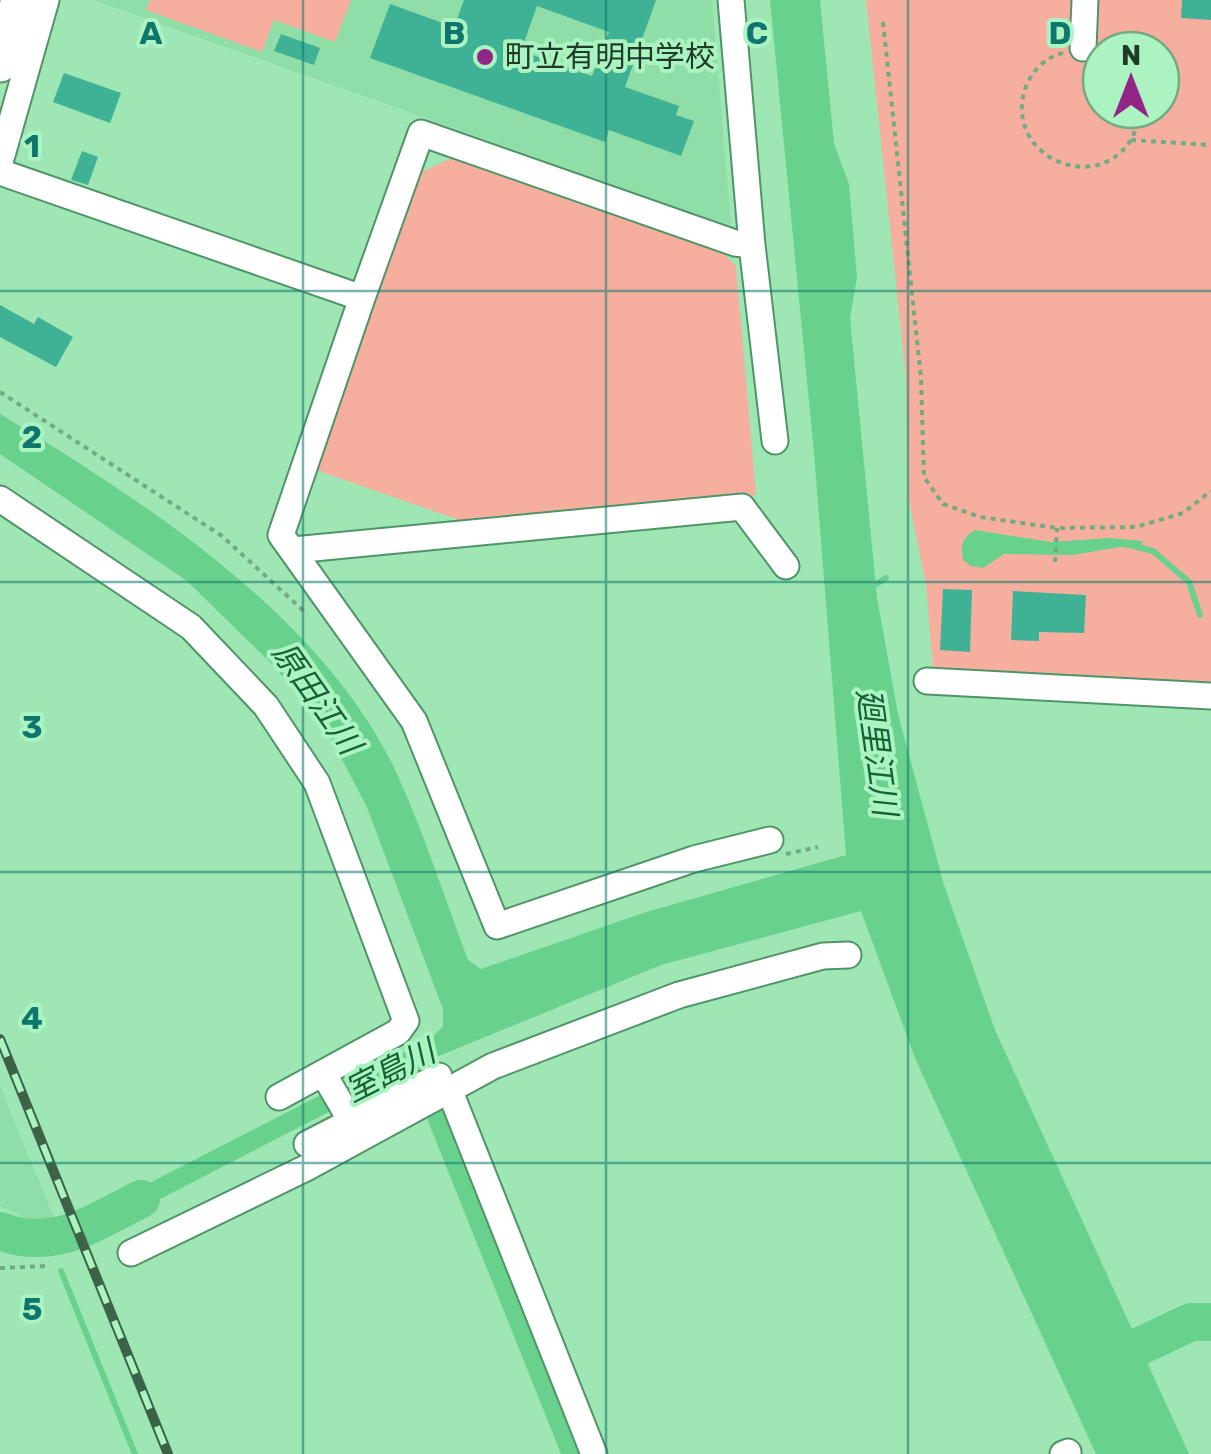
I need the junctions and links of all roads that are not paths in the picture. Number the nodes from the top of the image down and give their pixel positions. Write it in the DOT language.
graph roads {
  1 [pos="19,0"];
  2 [pos="46,0"];
  3 [pos="730,0"];
  4 [pos="1085,0"];
  5 [pos="1084,30"];
  6 [pos="0,64"];
  7 [pos="0,162"];
  8 [pos="0,172"];
  9 [pos="752,246"];
  10 [pos="362,298"];
  11 [pos="775,441"];
  12 [pos="0,498"];
  13 [pos="293,550"];
  14 [pos="786,566"];
  15 [pos="927,681"];
  16 [pos="1211,696"];
  17 [pos="770,840"];
  18 [pos="848,955"];
  19 [pos="323,1073"];
  20 [pos="444,1082"];
  21 [pos="279,1097"];
  22 [pos="413,1098"];
  23 [pos="351,1121"];
  24 [pos="307,1144"];
  25 [pos="131,1253"];
  26 [pos="594,1454"];
  1 -- 6 [label="highway"];
  2 -- 7 [label="street"];
  3 -- 9 [label="street"];
  4 -- 5 [label="street"];
  8 -- 10 [label="street"];
  9 -- 10 [label="street"];
  9 -- 11 [label="street"];
  10 -- 13 [label="street"];
  12 -- 19 [label="street"];
  13 -- 14 [label="street"];
  13 -- 17 [label="street"];
  15 -- 16 [label="street"];
  18 -- 20 [label="street"];
  19 -- 21 [label="street"];
  19 -- 23 [label="street"];
  20 -- 22 [label="street"];
  20 -- 26 [label="street"];
  22 -- 23 [label="street"];
  22 -- 25 [label="street"];
  23 -- 24 [label="street"];
}
